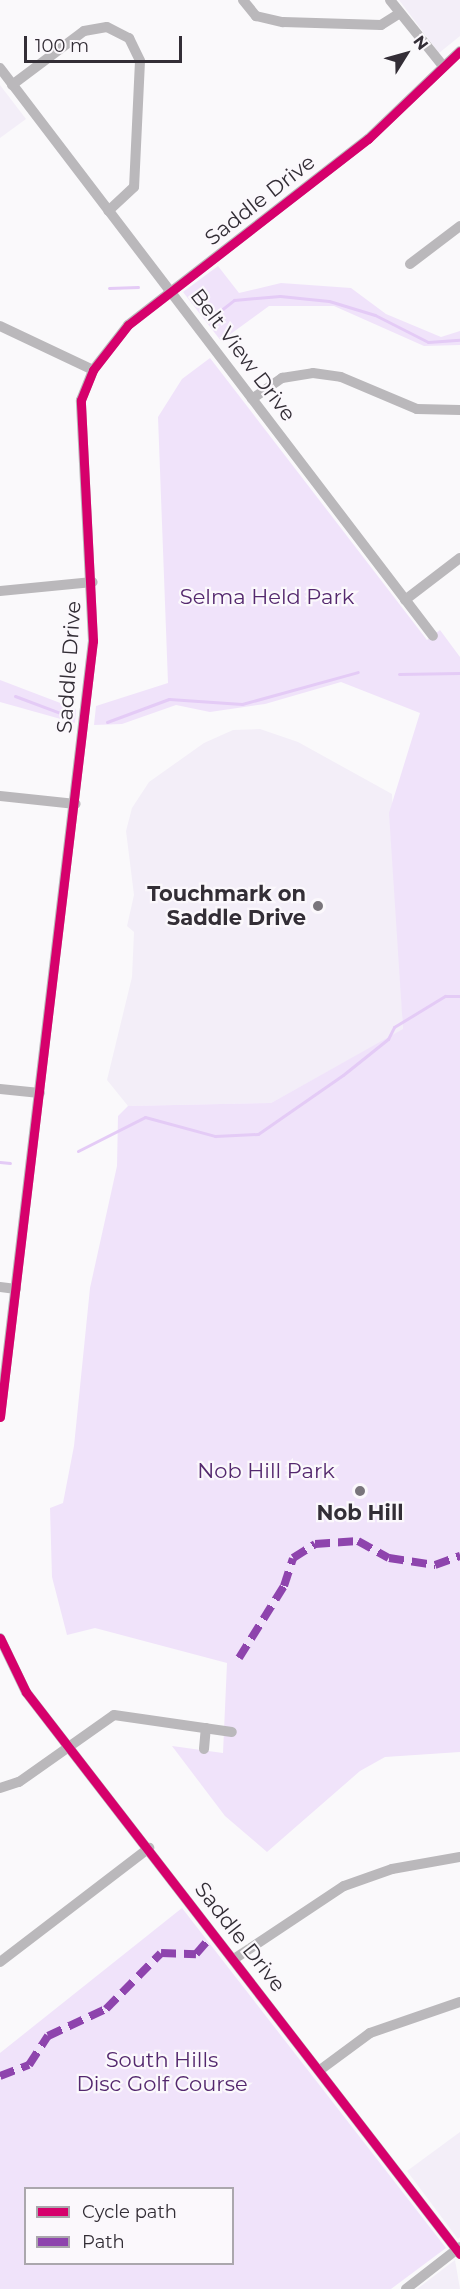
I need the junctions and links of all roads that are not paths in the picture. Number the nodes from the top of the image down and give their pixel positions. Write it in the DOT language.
graph roads {
  1 [pos="243,0"];
  2 [pos="390,0"];
  3 [pos="400,13"];
  4 [pos="460,51"];
  5 [pos="443,66"];
  6 [pos="0,68"];
  7 [pos="12,85"];
  8 [pos="108,211"];
  9 [pos="458,232"];
  10 [pos="410,264"];
  11 [pos="170,291"];
  12 [pos="0,326"];
  13 [pos="93,370"];
  14 [pos="252,399"];
  15 [pos="460,410"];
  16 [pos="460,558"];
  17 [pos="93,582"];
  18 [pos="0,591"];
  19 [pos="405,600"];
  20 [pos="433,636"];
  21 [pos="0,796"];
  22 [pos="76,804"];
  23 [pos="0,1089"];
  24 [pos="40,1093"];
  25 [pos="0,1287"];
  26 [pos="16,1289"];
  27 [pos="0,1417"];
  28 [pos="1,1645"];
  29 [pos="206,1728"];
  30 [pos="232,1732"];
  31 [pos="68,1746"];
  32 [pos="204,1749"];
  33 [pos="0,1788"];
  34 [pos="148,1848"];
  35 [pos="460,1857"];
  36 [pos="234,1959"];
  37 [pos="0,1962"];
  38 [pos="460,2002"];
  39 [pos="320,2070"];
  40 [pos="459,2250"];
  41 [pos="406,2289"];
  1 -- 3 [label="street"];
  2 -- 3 [label="street"];
  3 -- 5 [label="street"];
  4 -- 5 [label="street, Saddle Drive"];
  5 -- 11 [label="street, Saddle Drive"];
  6 -- 7 [label="street, Belt View Drive"];
  7 -- 8 [label="street, Belt View Drive"];
  7 -- 8 [label="street"];
  8 -- 11 [label="street, Belt View Drive"];
  9 -- 10 [label="street"];
  11 -- 13 [label="street, Saddle Drive"];
  11 -- 14 [label="street, Belt View Drive"];
  12 -- 13 [label="street"];
  13 -- 17 [label="street, Saddle Drive"];
  14 -- 15 [label="street"];
  14 -- 19 [label="street, Belt View Drive"];
  16 -- 19 [label="street"];
  17 -- 18 [label="street"];
  17 -- 22 [label="street, Saddle Drive"];
  19 -- 20 [label="street, Belt View Drive"];
  21 -- 22 [label="street"];
  22 -- 24 [label="street, Saddle Drive"];
  23 -- 24 [label="street"];
  24 -- 26 [label="street, Saddle Drive"];
  25 -- 26 [label="street"];
  26 -- 27 [label="street, Saddle Drive"];
  28 -- 31 [label="street, Saddle Drive"];
  29 -- 30 [label="street"];
  29 -- 31 [label="street"];
  29 -- 32 [label="street"];
  31 -- 33 [label="street"];
  31 -- 34 [label="street, Saddle Drive"];
  34 -- 36 [label="street, Saddle Drive"];
  34 -- 37 [label="street"];
  35 -- 36 [label="street"];
  36 -- 39 [label="street, Saddle Drive"];
  38 -- 39 [label="street"];
  39 -- 40 [label="street, Saddle Drive"];
  40 -- 41 [label="street"];
}
